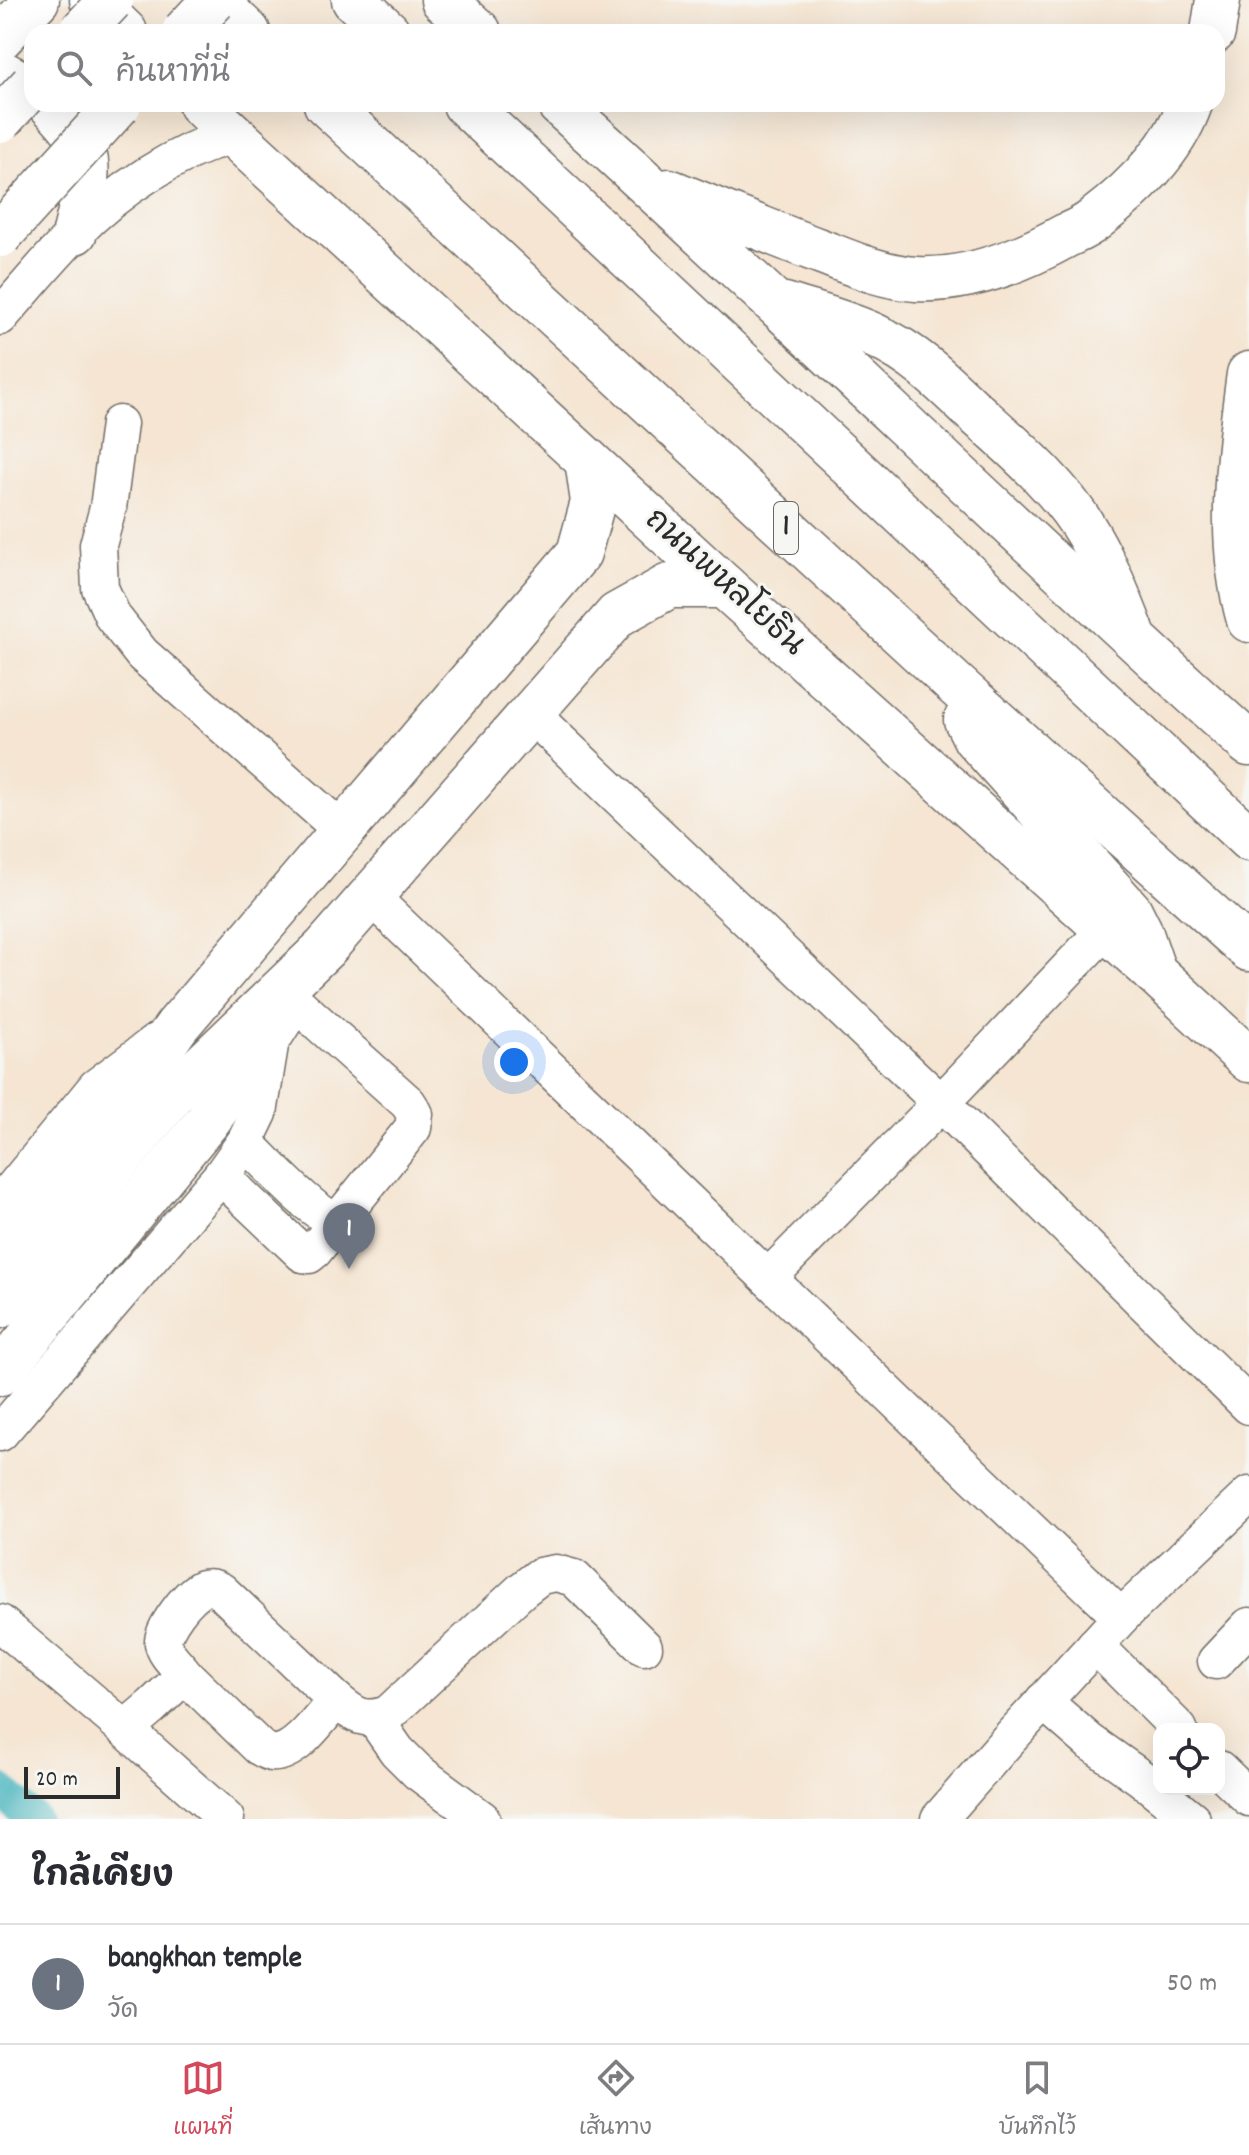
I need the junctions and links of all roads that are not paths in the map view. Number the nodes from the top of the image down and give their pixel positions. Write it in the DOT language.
graph roads {
  1 [pos="37,0"];
  2 [pos="92,0"];
  3 [pos="111,0"];
  4 [pos="214,0"];
  5 [pos="354,0"];
  6 [pos="443,0"];
  7 [pos="1218,0"];
  8 [pos="88,24"];
  9 [pos="117,24"];
  10 [pos="192,24"];
  11 [pos="240,24"];
  12 [pos="380,24"];
  13 [pos="470,24"];
  14 [pos="1214,24"];
  15 [pos="0,38"];
  16 [pos="0,72"];
  17 [pos="24,83"];
  18 [pos="24,95"];
  19 [pos="58,112"];
  20 [pos="112,112"];
  21 [pos="208,112"];
  22 [pos="335,112"];
  23 [pos="474,112"];
  24 [pos="568,112"];
  25 [pos="1186,112"];
  26 [pos="0,120"];
  27 [pos="232,135"];
  28 [pos="645,181"];
  29 [pos="75,232"];
  30 [pos="0,235"];
  31 [pos="771,300"];
  32 [pos="0,317"];
  33 [pos="1249,374"];
  34 [pos="119,424"];
  35 [pos="587,460"];
  36 [pos="724,586"];
  37 [pos="1249,620"];
  38 [pos="1138,644"];
  39 [pos="956,685"];
  40 [pos="454,697"];
  41 [pos="518,728"];
  42 [pos="1249,744"];
  43 [pos="344,832"];
  44 [pos="1249,839"];
  45 [pos="370,896"];
  46 [pos="1106,929"];
  47 [pos="325,948"];
  48 [pos="1249,949"];
  49 [pos="1154,972"];
  50 [pos="282,1017"];
  51 [pos="1249,1060"];
  52 [pos="941,1103"];
  53 [pos="245,1142"];
  54 [pos="221,1176"];
  55 [pos="14,1212"];
  56 [pos="338,1221"];
  57 [pos="0,1254"];
  58 [pos="768,1278"];
  59 [pos="0,1306"];
  60 [pos="0,1373"];
  61 [pos="1249,1406"];
  62 [pos="0,1433"];
  63 [pos="1249,1495"];
  64 [pos="1121,1617"];
  65 [pos="0,1623"];
  66 [pos="1249,1626"];
  67 [pos="1095,1645"];
  68 [pos="644,1647"];
  69 [pos="1216,1661"];
  70 [pos="185,1675"];
  71 [pos="336,1700"];
  72 [pos="1043,1701"];
  73 [pos="374,1718"];
  74 [pos="1173,1723"];
  75 [pos="125,1729"];
  76 [pos="1225,1775"];
  77 [pos="1249,1798"];
  78 [pos="226,1819"];
  79 [pos="482,1819"];
  80 [pos="939,1819"];
  81 [pos="1192,1819"];
  1 -- 15 [label="main road"];
  2 -- 9 [label="main road"];
  3 -- 8 [label="main road, bridge"];
  4 -- 10 [label="main road, bridge"];
  4 -- 11 [label="main road"];
  5 -- 12 [label="main road"];
  6 -- 13 [label="main road"];
  7 -- 14 [label="main road"];
  16 -- 17 [label="main road"];
  18 -- 26 [label="main road, bridge"];
  19 -- 29 [label="main road"];
  20 -- 30 [label="main road, bridge"];
  21 -- 27 [label="main road, ถนนพหลโยธิน"];
  22 -- 39 [label="main road, 1"];
  23 -- 44 [label="main road"];
  24 -- 28 [label="main road"];
  25 -- 28 [label="main road"];
  27 -- 29 [label="street"];
  27 -- 35 [label="main road, ถนนพหลโยธิน"];
  28 -- 31 [label="main road"];
  29 -- 32 [label="street"];
  31 -- 38 [label="main road"];
  31 -- 38 [label="main road"];
  33 -- 37 [label="main road"];
  34 -- 43 [label="street"];
  35 -- 36 [label="main road, ถนนพหลโยธิน"];
  35 -- 40 [label="main road"];
  36 -- 41 [label="main road"];
  36 -- 46 [label="main road, ถนนพหลโยธิน"];
  38 -- 42 [label="main road"];
  39 -- 48 [label="main road, 1"];
  39 -- 49 [label="main road"];
  40 -- 41 [label="main road"];
  40 -- 43 [label="main road"];
  41 -- 45 [label="main road"];
  41 -- 52 [label="street"];
  43 -- 55 [label="main road"];
  45 -- 47 [label="main road"];
  45 -- 58 [label="street"];
  46 -- 49 [label="main road, ถนนพหลโยธิน"];
  46 -- 52 [label="street"];
  47 -- 50 [label="main road"];
  47 -- 59 [label="main road"];
  49 -- 51 [label="main road, ถนนพหลโยธิน"];
  50 -- 53 [label="street"];
  50 -- 56 [label="street"];
  50 -- 60 [label="main road"];
  52 -- 58 [label="street"];
  52 -- 61 [label="street"];
  53 -- 54 [label="street"];
  53 -- 56 [label="street"];
  54 -- 56 [label="street"];
  54 -- 62 [label="street"];
  55 -- 57 [label="main road"];
  58 -- 64 [label="street"];
  63 -- 64 [label="street"];
  64 -- 67 [label="street"];
  65 -- 75 [label="street"];
  66 -- 69 [label="street"];
  67 -- 72 [label="street"];
  67 -- 74 [label="street"];
  68 -- 73 [label="street"];
  70 -- 71 [label="street"];
  70 -- 71 [label="street"];
  70 -- 75 [label="street"];
  71 -- 73 [label="street"];
  72 -- 80 [label="street"];
  72 -- 81 [label="street"];
  73 -- 79 [label="street"];
  75 -- 78 [label="street"];
  76 -- 77 [label="street"];
}
